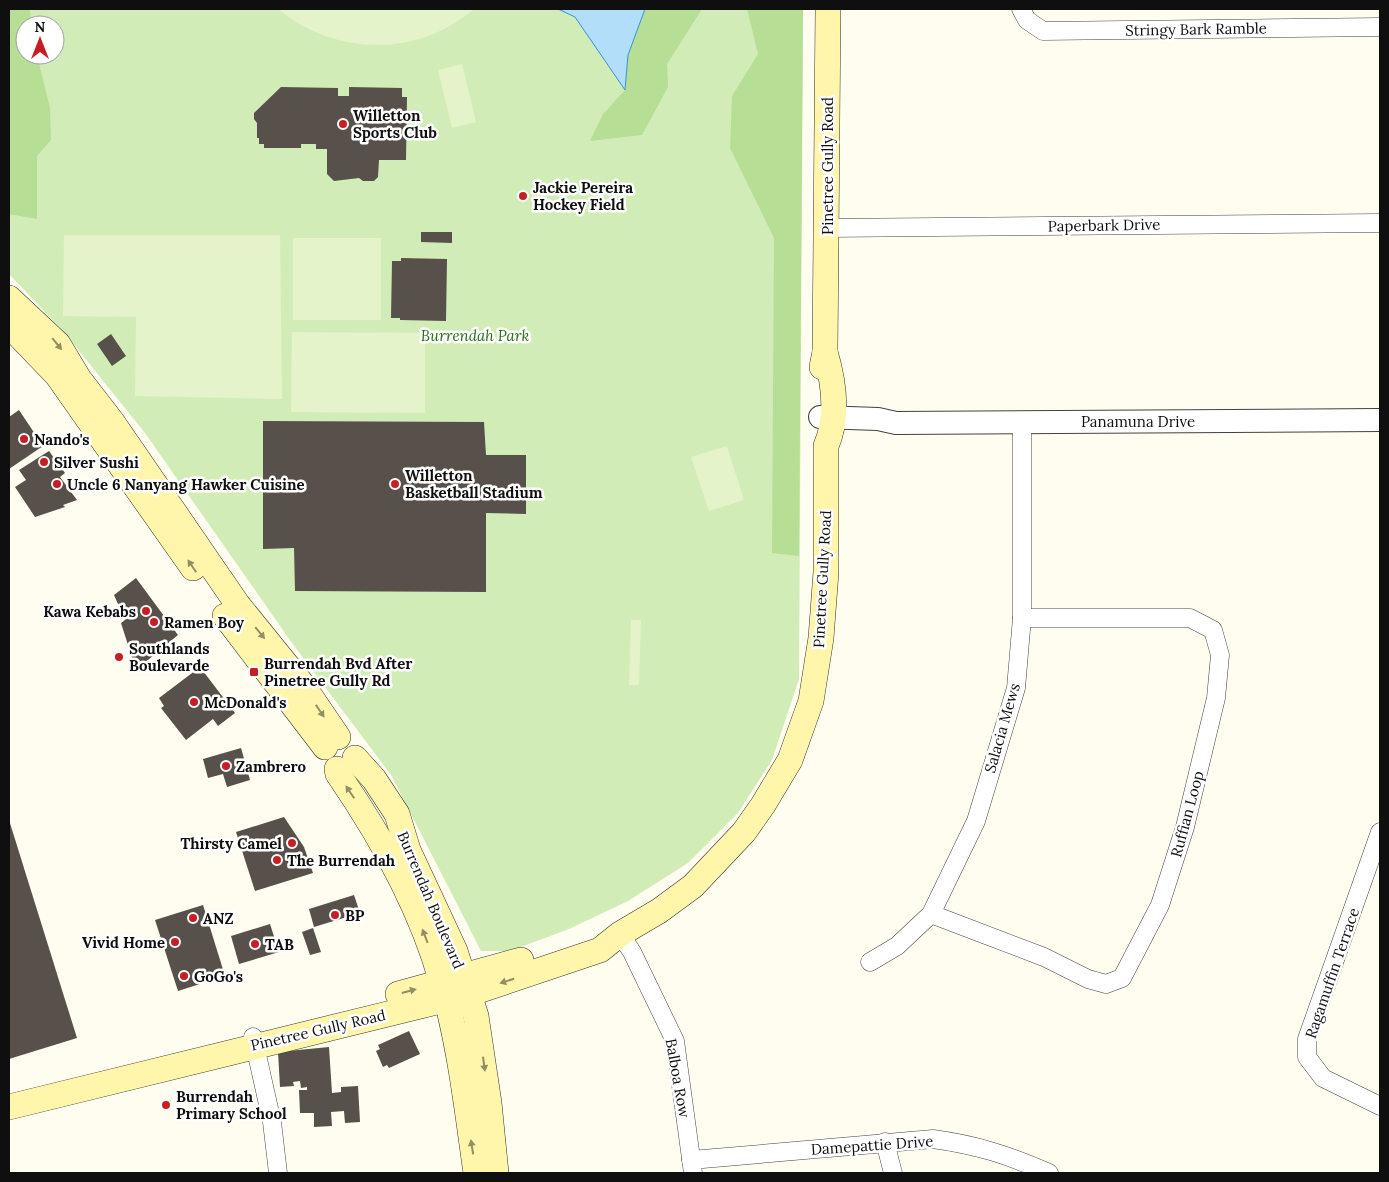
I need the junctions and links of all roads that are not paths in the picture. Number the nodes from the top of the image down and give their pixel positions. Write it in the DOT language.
graph roads {
  1 [pos="828,9"];
  2 [pos="1021,9"];
  3 [pos="1380,27"];
  4 [pos="1380,222"];
  5 [pos="827,228"];
  6 [pos="9,298"];
  7 [pos="9,325"];
  8 [pos="1380,420"];
  9 [pos="1022,422"];
  10 [pos="826,429"];
  11 [pos="1022,618"];
  12 [pos="280,672"];
  13 [pos="1380,832"];
  14 [pos="931,914"];
  15 [pos="620,934"];
  16 [pos="870,962"];
  17 [pos="455,988"];
  18 [pos="254,1041"];
  19 [pos="9,1096"];
  20 [pos="1380,1106"];
  21 [pos="9,1107"];
  22 [pos="884,1142"];
  23 [pos="692,1167"];
  24 [pos="278,1173"];
  25 [pos="476,1173"];
  26 [pos="496,1173"];
  27 [pos="893,1173"];
  28 [pos="1049,1173"];
  1 -- 5 [label="main road, Pinetree Gully Road"];
  2 -- 3 [label="street, Stringy Bark Ramble"];
  4 -- 5 [label="street, Paperbark Drive"];
  5 -- 10 [label="main road, Pinetree Gully Road"];
  6 -- 12 [label="main road, one-way"];
  12 -- 7 [label="main road, one-way"];
  8 -- 9 [label="street, Panamuna Drive"];
  9 -- 10 [label="street, Panamuna Drive"];
  9 -- 11 [label="street, Salacia Mews"];
  10 -- 15 [label="main road, Pinetree Gully Road"];
  11 -- 14 [label="street, Salacia Mews"];
  11 -- 14 [label="street, Ruffian Loop"];
  12 -- 17 [label="main road, Burrendah Boulevard"];
  13 -- 20 [label="street, Ragamuffin Terrace"];
  14 -- 16 [label="street, Salacia Mews"];
  15 -- 17 [label="main road, Pinetree Gully Road"];
  15 -- 23 [label="street, Balboa Row"];
  17 -- 18 [label="main road, Pinetree Gully Road"];
  19 -- 17 [label="main road, Pinetree Gully Road, one-way"];
  25 -- 17 [label="main road, Burrendah Boulevard, one-way"];
  17 -- 26 [label="main road, Burrendah Boulevard, one-way"];
  18 -- 21 [label="main road, Pinetree Gully Road"];
  18 -- 24 [label="street"];
  22 -- 23 [label="street, Damepattie Drive"];
  22 -- 27 [label="street"];
  22 -- 28 [label="street, Damepattie Drive"];
}
